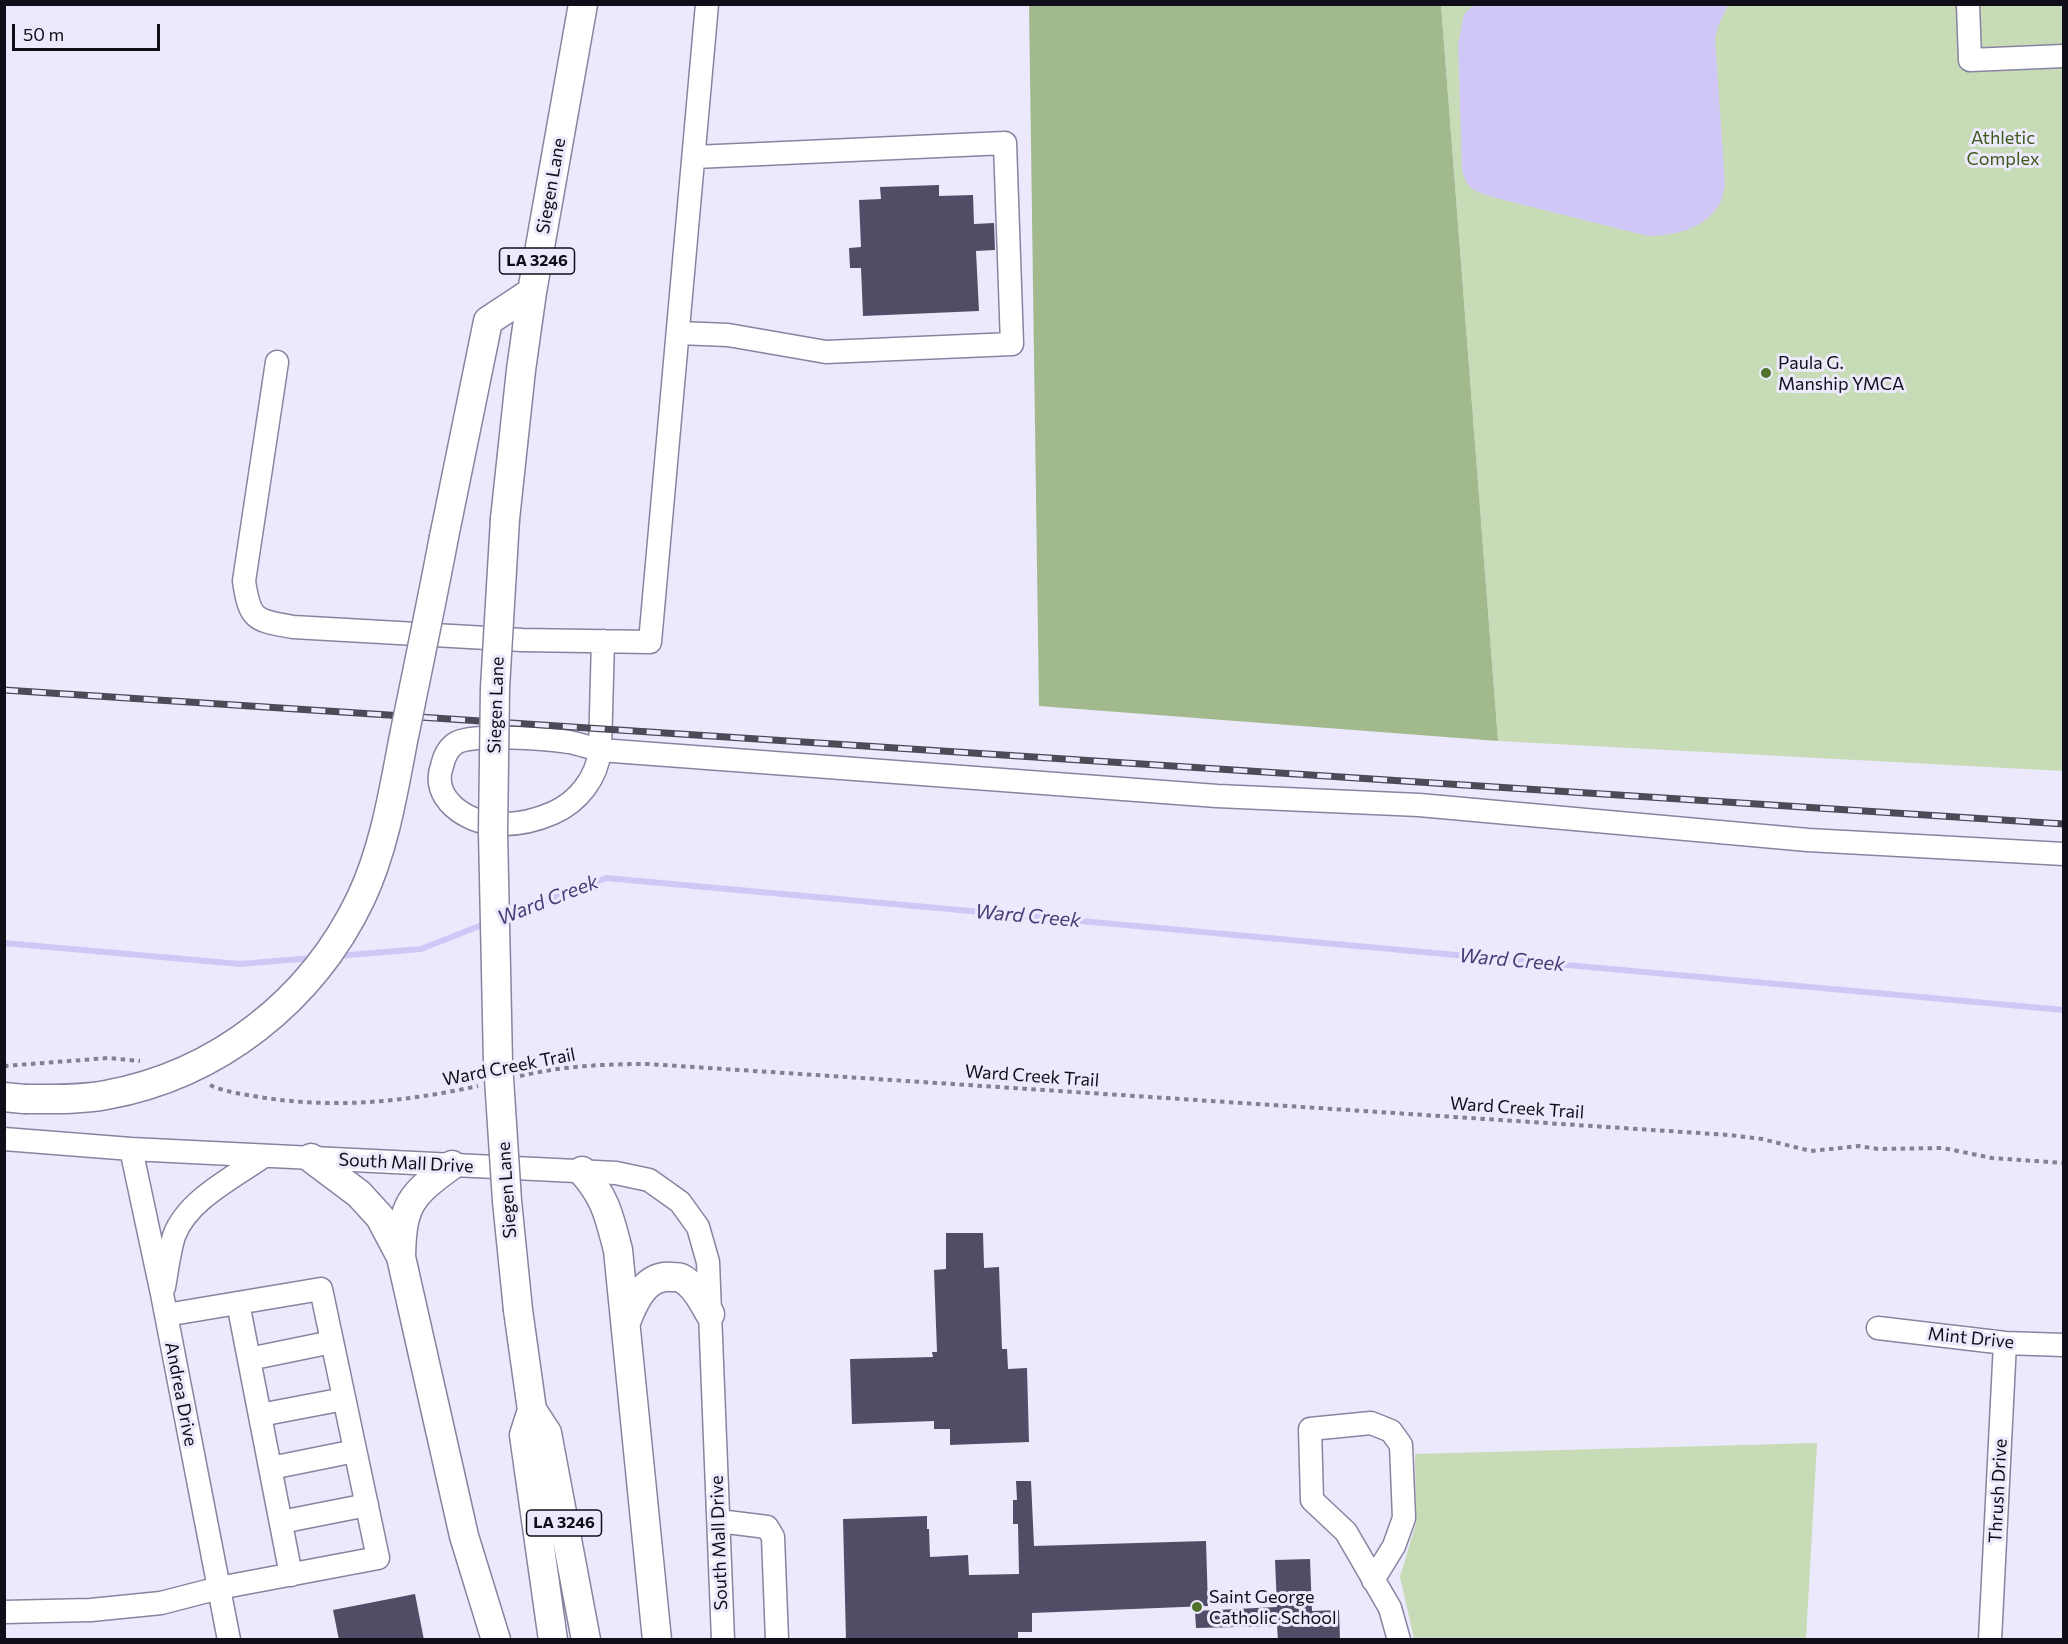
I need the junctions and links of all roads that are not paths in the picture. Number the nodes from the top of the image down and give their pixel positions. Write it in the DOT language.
graph roads {
  1 [pos="583,4"];
  2 [pos="707,4"];
  3 [pos="1968,4"];
  4 [pos="2064,56"];
  5 [pos="695,157"];
  6 [pos="532,292"];
  7 [pos="679,333"];
  8 [pos="277,362"];
  9 [pos="603,642"];
  10 [pos="600,750"];
  11 [pos="2064,854"];
  12 [pos="14,1098"];
  13 [pos="4,1139"];
  14 [pos="131,1149"];
  15 [pos="264,1156"];
  16 [pos="311,1158"];
  17 [pos="452,1165"];
  18 [pos="582,1171"];
  19 [pos="401,1257"];
  20 [pos="238,1303"];
  21 [pos="164,1305"];
  22 [pos="710,1314"];
  23 [pos="626,1322"];
  24 [pos="1878,1328"];
  25 [pos="332,1342"];
  26 [pos="2005,1343"];
  27 [pos="2064,1345"];
  28 [pos="249,1359"];
  29 [pos="344,1399"];
  30 [pos="532,1410"];
  31 [pos="260,1414"];
  32 [pos="355,1451"];
  33 [pos="270,1468"];
  34 [pos="367,1505"];
  35 [pos="718,1521"];
  36 [pos="281,1522"];
  37 [pos="291,1575"];
  38 [pos="1373,1580"];
  39 [pos="219,1588"];
  40 [pos="4,1612"];
  41 [pos="229,1640"];
  42 [pos="496,1640"];
  43 [pos="553,1640"];
  44 [pos="586,1640"];
  45 [pos="657,1640"];
  46 [pos="723,1640"];
  47 [pos="777,1640"];
  48 [pos="1400,1640"];
  49 [pos="1990,1640"];
  1 -- 6 [label="main road, Siegen Lane / LA 3246"];
  2 -- 5 [label="street"];
  3 -- 4 [label="street"];
  5 -- 7 [label="street"];
  5 -- 7 [label="street"];
  6 -- 12 [label="main road, bridge"];
  6 -- 30 [label="main road, Siegen Lane / LA 3246, bridge"];
  7 -- 9 [label="street"];
  8 -- 9 [label="street"];
  9 -- 10 [label="street"];
  10 -- 10 [label="street"];
  10 -- 11 [label="street"];
  13 -- 14 [label="street, South Mall Drive"];
  14 -- 15 [label="street, South Mall Drive"];
  14 -- 21 [label="street, Andrea Drive"];
  15 -- 16 [label="street, South Mall Drive"];
  15 -- 21 [label="street"];
  16 -- 17 [label="street, South Mall Drive"];
  16 -- 19 [label="main road"];
  17 -- 18 [label="street, South Mall Drive"];
  17 -- 19 [label="main road"];
  18 -- 22 [label="street, South Mall Drive"];
  18 -- 23 [label="main road"];
  19 -- 42 [label="main road"];
  20 -- 21 [label="street"];
  20 -- 25 [label="street"];
  20 -- 28 [label="street"];
  21 -- 39 [label="street, Andrea Drive"];
  22 -- 23 [label="main road"];
  22 -- 35 [label="street, South Mall Drive"];
  23 -- 45 [label="main road"];
  24 -- 26 [label="street, Mint Drive"];
  25 -- 28 [label="street"];
  25 -- 29 [label="street"];
  26 -- 27 [label="street, Mint Drive"];
  26 -- 49 [label="street, Thrush Drive"];
  28 -- 31 [label="street"];
  29 -- 31 [label="street"];
  29 -- 32 [label="street"];
  30 -- 43 [label="main road, Siegen Lane / LA 3246"];
  30 -- 44 [label="main road, Siegen Lane / LA 3246"];
  31 -- 33 [label="street"];
  32 -- 33 [label="street"];
  32 -- 34 [label="street"];
  33 -- 36 [label="street"];
  34 -- 36 [label="street"];
  34 -- 37 [label="street"];
  35 -- 46 [label="street, South Mall Drive"];
  35 -- 47 [label="street"];
  36 -- 37 [label="street"];
  37 -- 39 [label="street"];
  38 -- 38 [label="street"];
  38 -- 48 [label="street"];
  39 -- 40 [label="street"];
  39 -- 41 [label="street, Andrea Drive"];
}
